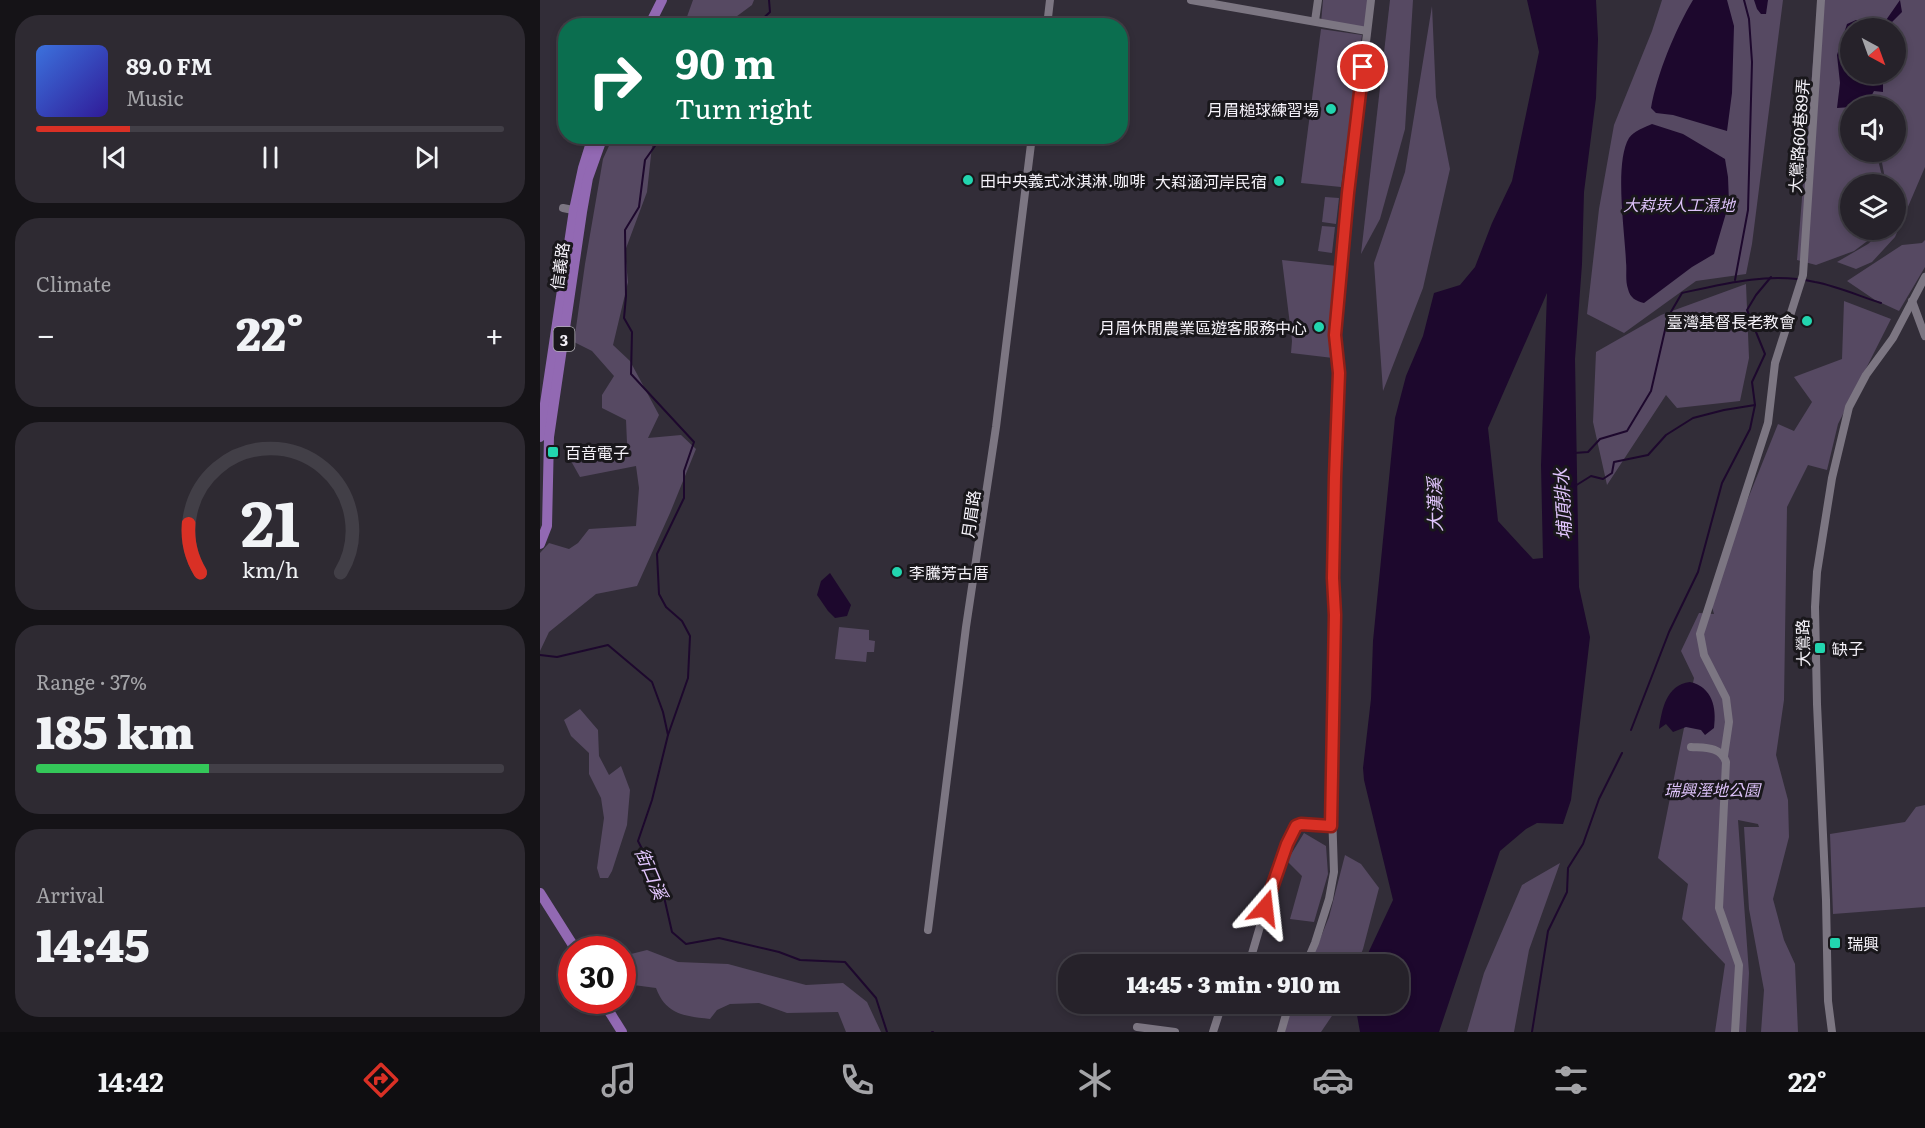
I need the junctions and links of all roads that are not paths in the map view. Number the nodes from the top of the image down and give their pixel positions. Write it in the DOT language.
graph roads {
  1 [pos="662,0"];
  2 [pos="670,0"];
  3 [pos="1050,0"];
  4 [pos="1191,0"];
  5 [pos="1318,0"];
  6 [pos="1371,0"];
  7 [pos="1821,0"];
  8 [pos="653,18"];
  9 [pos="661,18"];
  10 [pos="1048,18"];
  11 [pos="1315,21"];
  12 [pos="1368,31"];
  13 [pos="590,144"];
  14 [pos="600,144"];
  15 [pos="1031,144"];
  16 [pos="573,210"];
  17 [pos="1925,277"];
  18 [pos="1912,301"];
  19 [pos="1925,336"];
  20 [pos="540,437"];
  21 [pos="544,447"];
  22 [pos="540,543"];
  23 [pos="1691,747"];
  24 [pos="1724,756"];
  25 [pos="1331,826"];
  26 [pos="540,893"];
  27 [pos="540,904"];
  28 [pos="928,930"];
  29 [pos="561,936"];
  30 [pos="567,936"];
  31 [pos="1252,954"];
  32 [pos="1310,954"];
  33 [pos="611,1014"];
  34 [pos="617,1014"];
  35 [pos="1219,1014"];
  36 [pos="1286,1014"];
  37 [pos="1137,1027"];
  38 [pos="622,1032"];
  39 [pos="628,1032"];
  40 [pos="1175,1032"];
  41 [pos="1213,1032"];
  42 [pos="1281,1032"];
  43 [pos="1735,1032"];
  44 [pos="1832,1032"];
  1 -- 8 [label="main road"];
  2 -- 9 [label="main road"];
  3 -- 10 [label="street"];
  4 -- 11 [label="street"];
  5 -- 11 [label="street"];
  6 -- 12 [label="street"];
  7 -- 24 [label="street, 大鶯路60巷89弄"];
  11 -- 12 [label="street"];
  12 -- 25 [label="street"];
  13 -- 16 [label="main road, 信義路 / 3"];
  14 -- 16 [label="main road, 信義路 / 3"];
  15 -- 28 [label="street, 月眉路"];
  16 -- 20 [label="main road, 信義路 / 3"];
  16 -- 21 [label="main road, 信義路 / 3"];
  17 -- 18 [label="street, 大鶯路"];
  18 -- 19 [label="street"];
  18 -- 44 [label="street, 大鶯路"];
  21 -- 22 [label="main road, 信義路 / 3"];
  23 -- 24 [label="street"];
  24 -- 43 [label="street, 大鶯路60巷89弄"];
  25 -- 31 [label="street"];
  25 -- 32 [label="street"];
  26 -- 30 [label="main road"];
  27 -- 29 [label="main road"];
  33 -- 38 [label="main road"];
  34 -- 39 [label="main road"];
  35 -- 41 [label="street"];
  36 -- 42 [label="street"];
  37 -- 40 [label="street"];
}
